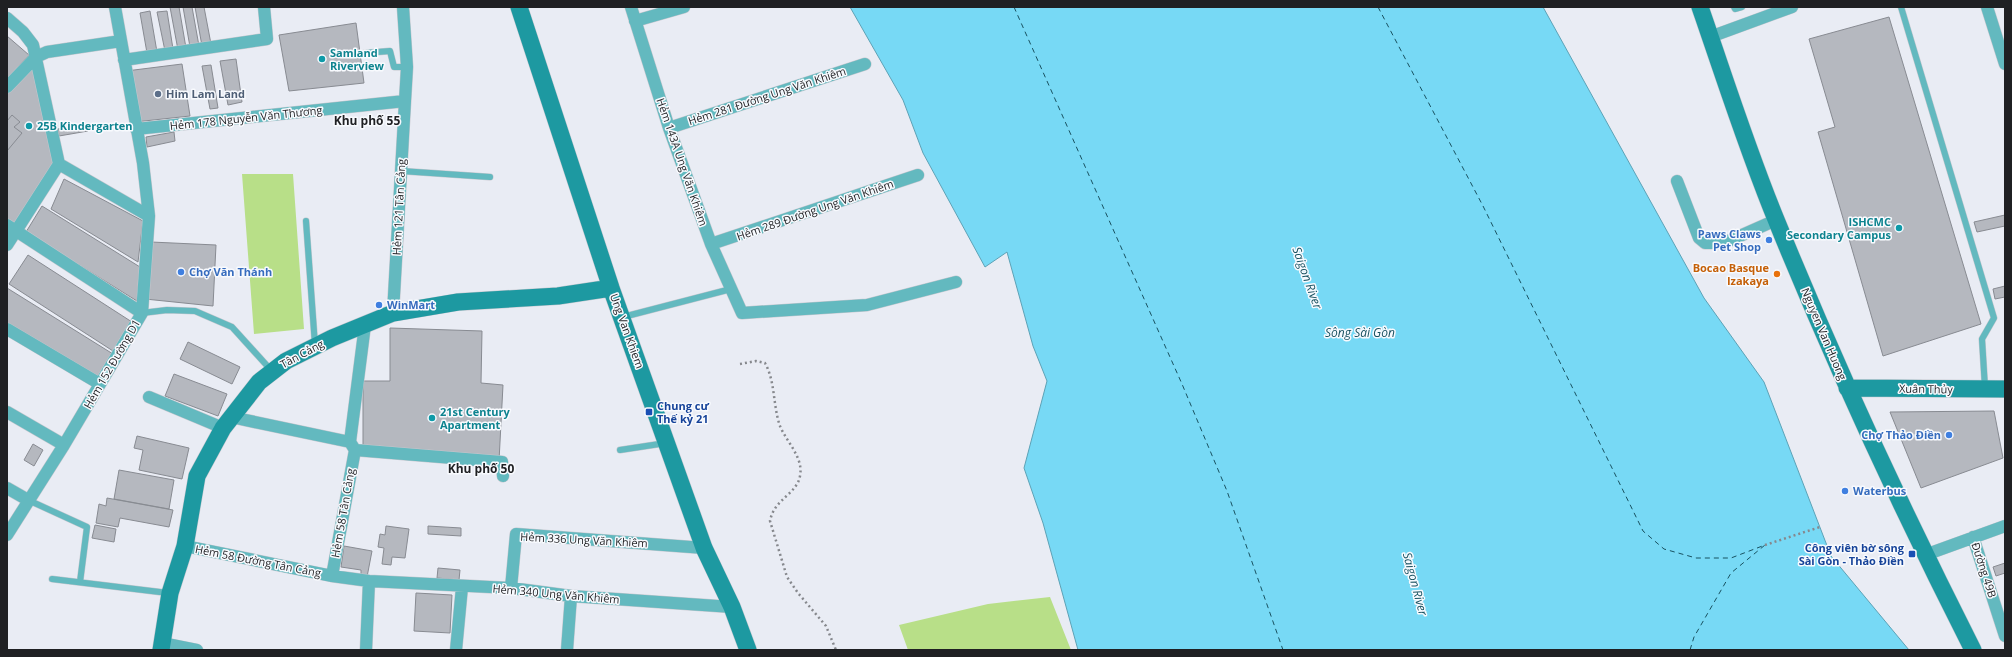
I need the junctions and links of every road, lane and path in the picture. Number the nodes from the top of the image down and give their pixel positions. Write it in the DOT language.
graph roads {
  1 [pos="115,7"];
  2 [pos="264,7"];
  3 [pos="403,7"];
  4 [pos="519,7"];
  5 [pos="630,7"];
  6 [pos="684,7"];
  7 [pos="1700,7"];
  8 [pos="1734,7"];
  9 [pos="1742,7"];
  10 [pos="1792,7"];
  11 [pos="1901,7"];
  12 [pos="1987,7"];
  13 [pos="7,18"];
  14 [pos="635,21"];
  15 [pos="1710,37"];
  16 [pos="121,41"];
  17 [pos="365,53"];
  18 [pos="36,57"];
  19 [pos="124,60"];
  20 [pos="865,64"];
  21 [pos="2005,64"];
  22 [pos="407,67"];
  23 [pos="7,87"];
  24 [pos="405,101"];
  25 [pos="670,128"];
  26 [pos="136,129"];
  27 [pos="60,164"];
  28 [pos="401,171"];
  29 [pos="918,175"];
  30 [pos="490,177"];
  31 [pos="1677,181"];
  32 [pos="149,216"];
  33 [pos="1776,220"];
  34 [pos="306,221"];
  35 [pos="12,228"];
  36 [pos="711,244"];
  37 [pos="7,245"];
  38 [pos="956,282"];
  39 [pos="611,288"];
  40 [pos="731,289"];
  41 [pos="142,313"];
  42 [pos="393,313"];
  43 [pos="622,317"];
  44 [pos="365,325"];
  45 [pos="7,329"];
  46 [pos="315,347"];
  47 [pos="740,364"];
  48 [pos="272,372"];
  49 [pos="100,384"];
  50 [pos="1847,388"];
  51 [pos="2005,389"];
  52 [pos="1985,390"];
  53 [pos="149,397"];
  54 [pos="7,412"];
  55 [pos="227,422"];
  56 [pos="667,443"];
  57 [pos="64,445"];
  58 [pos="353,446"];
  59 [pos="620,450"];
  60 [pos="503,476"];
  61 [pos="7,488"];
  62 [pos="28,500"];
  63 [pos="2005,526"];
  64 [pos="1820,527"];
  65 [pos="7,535"];
  66 [pos="1973,536"];
  67 [pos="1765,545"];
  68 [pos="185,546"];
  69 [pos="704,548"];
  70 [pos="1925,555"];
  71 [pos="332,576"];
  72 [pos="52,579"];
  73 [pos="369,581"];
  74 [pos="80,582"];
  75 [pos="462,587"];
  76 [pos="511,588"];
  77 [pos="170,593"];
  78 [pos="571,596"];
  79 [pos="732,607"];
  80 [pos="2005,636"];
  81 [pos="161,646"];
  82 [pos="197,650"];
  83 [pos="366,650"];
  84 [pos="456,650"];
  85 [pos="567,650"];
  86 [pos="748,650"];
  87 [pos="836,650"];
  88 [pos="1973,650"];
  1 -- 16 [label="street, Hẻm 152 Đường D1"];
  2 -- 19 [label="street"];
  3 -- 22 [label="street"];
  4 -- 39 [label="main road, Ung Van Khiem"];
  5 -- 14 [label="street, Hẻm 143A Ung Văn Khiêm"];
  6 -- 14 [label="street"];
  7 -- 15 [label="main road, Nguyen Van Huong"];
  8 -- 9 [label="lane"];
  10 -- 15 [label="street"];
  11 -- 52 [label="lane"];
  12 -- 21 [label="street"];
  13 -- 18 [label="street"];
  14 -- 25 [label="street, Hẻm 143A Ung Văn Khiêm"];
  15 -- 33 [label="main road, Nguyen Van Huong"];
  16 -- 18 [label="street"];
  16 -- 19 [label="street, Hẻm 152 Đường D1"];
  17 -- 22 [label="lane"];
  18 -- 23 [label="street"];
  18 -- 27 [label="street"];
  19 -- 26 [label="street, Hẻm 152 Đường D1"];
  20 -- 25 [label="street, Hẻm 281 Đường Ung Văn Khiêm"];
  22 -- 24 [label="street"];
  24 -- 26 [label="street, Hẻm 178 Nguyễn Văn Thương"];
  24 -- 28 [label="street, Hẻm 121 Tân Cảng"];
  25 -- 36 [label="street, Hẻm 143A Ung Văn Khiêm"];
  26 -- 32 [label="street, Hẻm 152 Đường D1"];
  27 -- 32 [label="street"];
  27 -- 35 [label="street"];
  28 -- 30 [label="lane"];
  28 -- 42 [label="street, Hẻm 121 Tân Cảng"];
  29 -- 36 [label="street, Hẻm 289 Đường Ung Văn Khiêm"];
  31 -- 33 [label="street"];
  32 -- 41 [label="street, Hẻm 152 Đường D1"];
  33 -- 50 [label="main road, Nguyen Van Huong"];
  34 -- 46 [label="lane"];
  35 -- 37 [label="street"];
  35 -- 41 [label="street"];
  36 -- 40 [label="street, Hẻm 143A Ung Văn Khiêm"];
  38 -- 40 [label="street, Hẻm 143A Ung Văn Khiêm"];
  39 -- 42 [label="main road, Tân Cảng"];
  39 -- 43 [label="main road, Ung Van Khiem"];
  40 -- 43 [label="lane"];
  41 -- 48 [label="lane"];
  41 -- 49 [label="street, Hẻm 152 Đường D1"];
  42 -- 44 [label="main road, Tân Cảng"];
  43 -- 56 [label="main road, Ung Van Khiem"];
  44 -- 46 [label="main road, Tân Cảng"];
  44 -- 58 [label="street"];
  45 -- 49 [label="street"];
  46 -- 48 [label="main road, Tân Cảng"];
  47 -- 87 [label="path"];
  48 -- 55 [label="main road, Tân Cảng"];
  49 -- 57 [label="street, Hẻm 152 Đường D1"];
  50 -- 52 [label="main road, Xuân Thủy"];
  50 -- 70 [label="main road, Nguyen Van Huong"];
  51 -- 52 [label="main road, Xuân Thủy"];
  53 -- 55 [label="street"];
  54 -- 57 [label="street"];
  55 -- 58 [label="street"];
  55 -- 68 [label="main road, Tân Cảng"];
  56 -- 59 [label="lane"];
  56 -- 69 [label="main road, Ung Van Khiem"];
  57 -- 62 [label="street, Hẻm 152 Đường D1"];
  58 -- 60 [label="street"];
  58 -- 71 [label="street, Hẻm 58 Tân Cảng"];
  61 -- 62 [label="street"];
  62 -- 65 [label="street, Hẻm 152 Đường D1"];
  62 -- 74 [label="lane"];
  63 -- 66 [label="street, Đường 49B"];
  64 -- 67 [label="path"];
  66 -- 70 [label="street"];
  66 -- 80 [label="street, Đường 49B"];
  68 -- 71 [label="street, Hẻm 58 Đường Tân Cảng"];
  68 -- 77 [label="main road, Tân Cảng"];
  69 -- 76 [label="street, Hẻm 336 Ung Văn Khiêm"];
  69 -- 79 [label="main road, Ung Van Khiem"];
  70 -- 88 [label="main road, Nguyen Van Huong"];
  71 -- 73 [label="street, Hẻm 340 Ung Văn Khiêm"];
  72 -- 74 [label="lane"];
  73 -- 75 [label="street, Hẻm 340 Ung Văn Khiêm"];
  73 -- 83 [label="street"];
  74 -- 77 [label="lane"];
  75 -- 76 [label="street, Hẻm 340 Ung Văn Khiêm"];
  75 -- 84 [label="street"];
  76 -- 78 [label="street, Hẻm 340 Ung Văn Khiêm"];
  77 -- 81 [label="main road, Tân Cảng"];
  78 -- 79 [label="street, Hẻm 340 Ung Văn Khiêm"];
  78 -- 85 [label="street"];
  79 -- 86 [label="main road, Ung Van Khiem"];
  81 -- 82 [label="street"];
}
